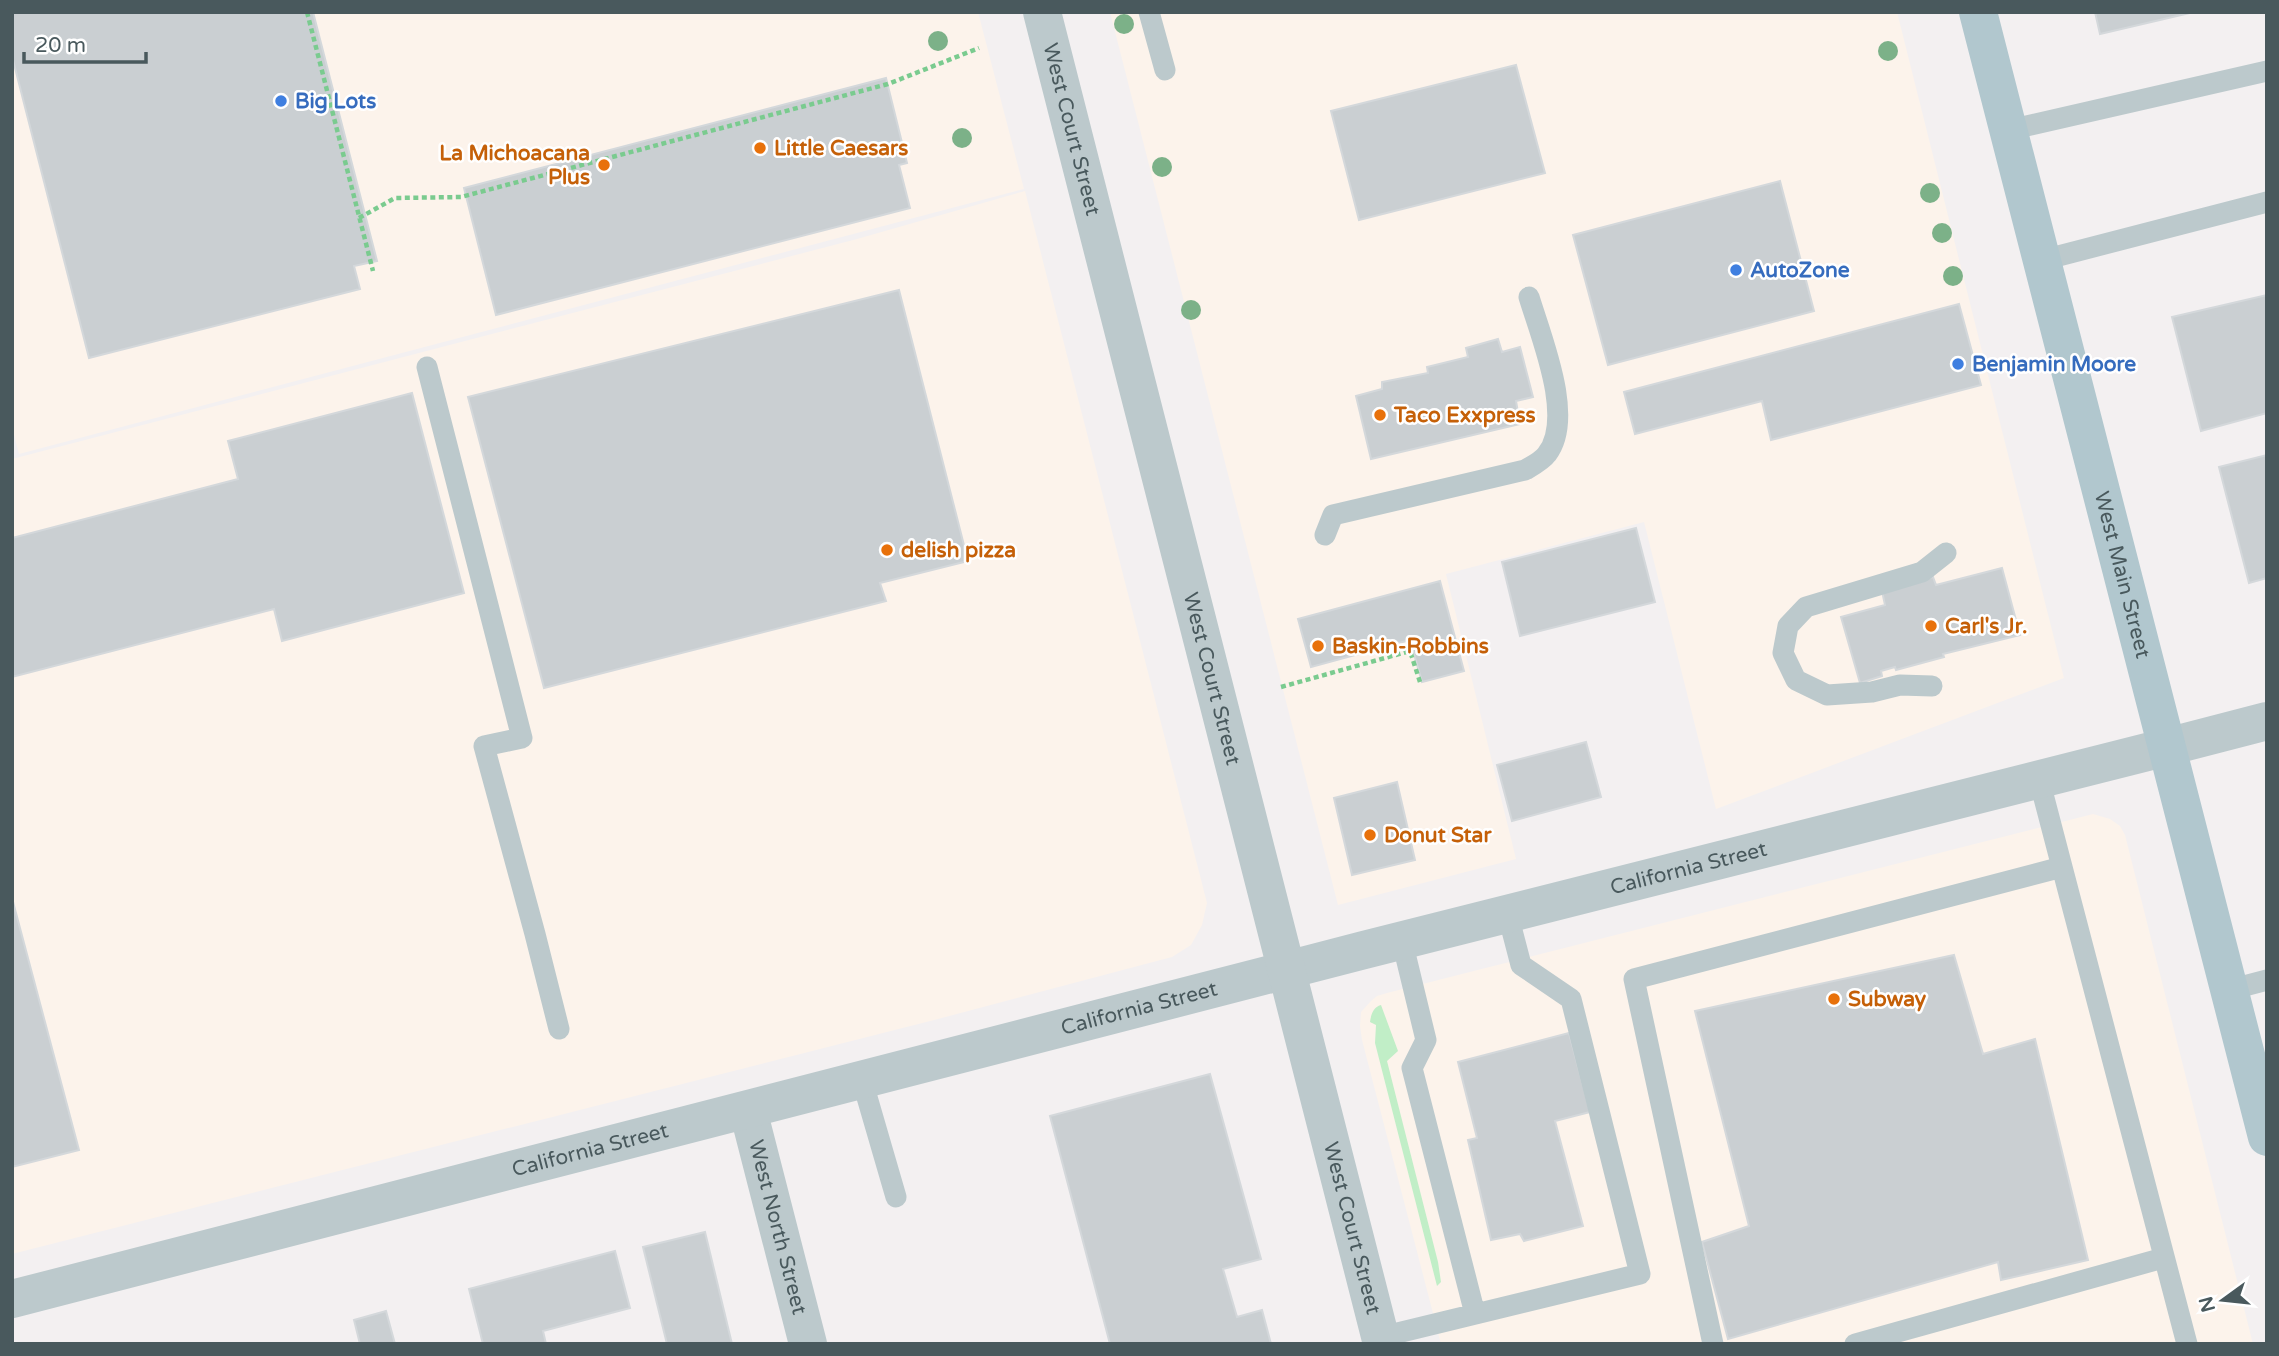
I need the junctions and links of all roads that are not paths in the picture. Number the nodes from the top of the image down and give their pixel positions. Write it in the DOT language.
graph roads {
  1 [pos="1042,12"];
  2 [pos="1149,12"];
  3 [pos="1978,12"];
  4 [pos="1165,70"];
  5 [pos="2267,71"];
  6 [pos="2009,131"];
  7 [pos="2267,202"];
  8 [pos="2043,260"];
  9 [pos="1529,297"];
  10 [pos="427,366"];
  11 [pos="1325,535"];
  12 [pos="1946,554"];
  13 [pos="1932,686"];
  14 [pos="2267,721"];
  15 [pos="2167,747"];
  16 [pos="2039,779"];
  17 [pos="2062,867"];
  18 [pos="1508,915"];
  19 [pos="1402,941"];
  20 [pos="1287,971"];
  21 [pos="2267,980"];
  22 [pos="2229,989"];
  23 [pos="559,1029"];
  24 [pos="862,1080"];
  25 [pos="748,1110"];
  26 [pos="2267,1137"];
  27 [pos="896,1197"];
  28 [pos="2163,1258"];
  29 [pos="12,1299"];
  30 [pos="1475,1314"];
  31 [pos="1382,1340"];
  32 [pos="808,1344"];
  33 [pos="1713,1344"];
  34 [pos="1855,1344"];
  35 [pos="2187,1344"];
  1 -- 20 [label="street, West Court Street"];
  2 -- 4 [label="lane"];
  3 -- 6 [label="main road, West Main Street"];
  5 -- 6 [label="lane"];
  6 -- 8 [label="main road, West Main Street"];
  7 -- 8 [label="lane"];
  8 -- 15 [label="main road, West Main Street"];
  9 -- 11 [label="lane"];
  10 -- 23 [label="lane"];
  12 -- 13 [label="lane"];
  14 -- 15 [label="street, California Street"];
  15 -- 16 [label="street, California Street"];
  15 -- 22 [label="main road, West Main Street"];
  16 -- 17 [label="lane"];
  16 -- 18 [label="street, California Street"];
  17 -- 28 [label="lane"];
  17 -- 33 [label="lane"];
  18 -- 19 [label="street, California Street"];
  18 -- 30 [label="lane"];
  19 -- 20 [label="street, California Street"];
  19 -- 30 [label="lane"];
  20 -- 24 [label="street, California Street"];
  20 -- 31 [label="street, West Court Street"];
  21 -- 22 [label="lane"];
  22 -- 26 [label="main road, West Main Street"];
  24 -- 25 [label="street, California Street"];
  24 -- 27 [label="lane"];
  25 -- 29 [label="street, California Street"];
  25 -- 32 [label="street, West North Street"];
  28 -- 34 [label="lane"];
  28 -- 35 [label="lane"];
  30 -- 31 [label="lane"];
}
